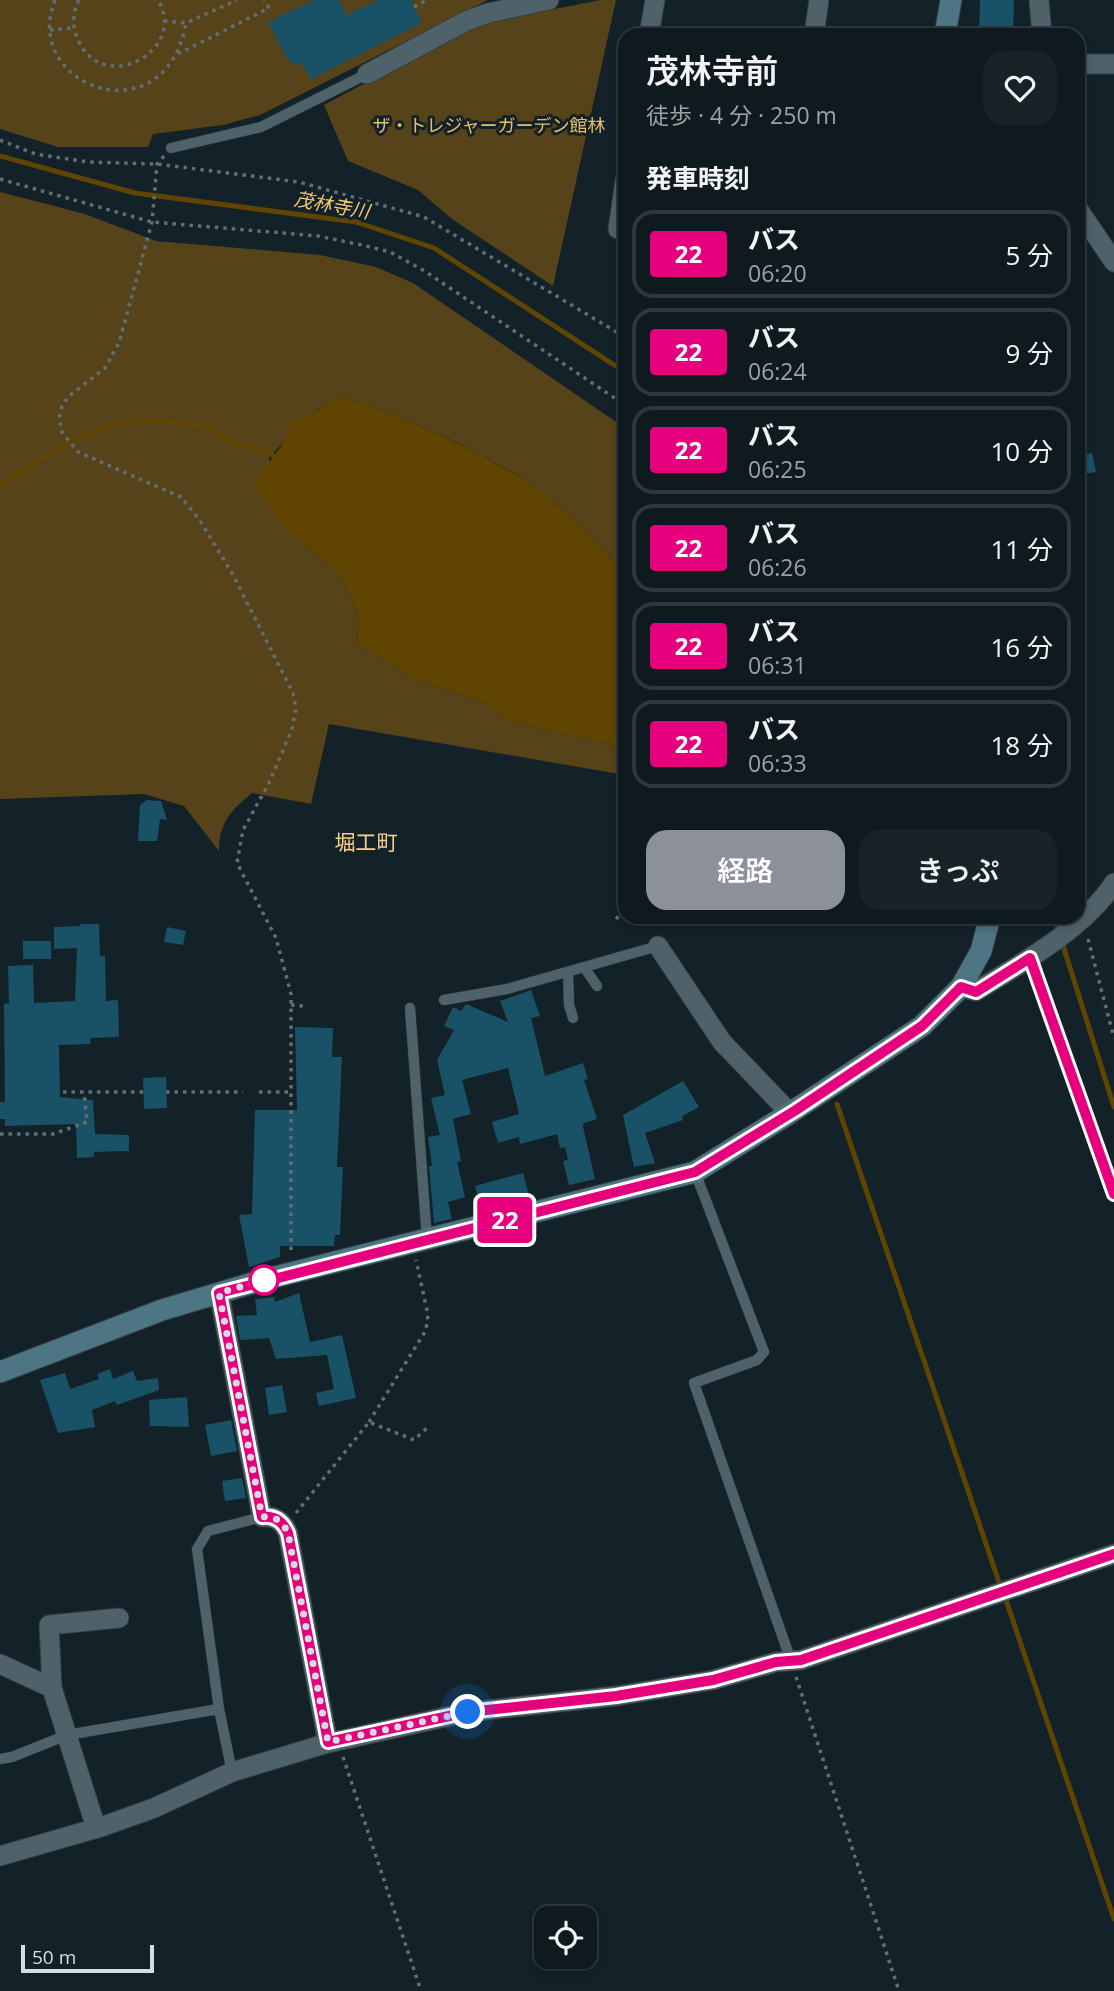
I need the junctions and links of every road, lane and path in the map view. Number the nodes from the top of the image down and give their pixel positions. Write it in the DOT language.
graph roads {
  1 [pos="55,0"];
  2 [pos="79,0"];
  3 [pos="158,0"];
  4 [pos="237,0"];
  5 [pos="264,0"];
  6 [pos="427,0"];
  7 [pos="549,0"];
  8 [pos="655,0"];
  9 [pos="819,0"];
  10 [pos="951,0"];
  11 [pos="1039,0"];
  12 [pos="414,7"];
  13 [pos="164,21"];
  14 [pos="186,23"];
  15 [pos="74,28"];
  16 [pos="650,28"];
  17 [pos="815,28"];
  18 [pos="946,28"];
  19 [pos="1041,28"];
  20 [pos="50,30"];
  21 [pos="178,54"];
  22 [pos="1085,64"];
  23 [pos="1114,64"];
  24 [pos="367,74"];
  25 [pos="0,140"];
  26 [pos="171,148"];
  27 [pos="157,164"];
  28 [pos="0,179"];
  29 [pos="1085,219"];
  30 [pos="152,222"];
  31 [pos="1114,262"];
  32 [pos="618,333"];
  33 [pos="618,400"];
  34 [pos="1114,883"];
  35 [pos="1085,914"];
  36 [pos="987,924"];
  37 [pos="1074,924"];
  38 [pos="1080,924"];
  39 [pos="657,946"];
  40 [pos="1034,956"];
  41 [pos="584,967"];
  42 [pos="568,972"];
  43 [pos="597,986"];
  44 [pos="961,987"];
  45 [pos="444,1000"];
  46 [pos="291,1005"];
  47 [pos="303,1006"];
  48 [pos="410,1008"];
  49 [pos="573,1018"];
  50 [pos="1114,1038"];
  51 [pos="63,1092"];
  52 [pos="84,1092"];
  53 [pos="143,1092"];
  54 [pos="166,1092"];
  55 [pos="243,1092"];
  56 [pos="259,1092"];
  57 [pos="290,1092"];
  58 [pos="790,1113"];
  59 [pos="0,1134"];
  60 [pos="695,1172"];
  61 [pos="1114,1194"];
  62 [pos="421,1246"];
  63 [pos="299,1261"];
  64 [pos="219,1293"];
  65 [pos="0,1372"];
  66 [pos="369,1422"];
  67 [pos="428,1427"];
  68 [pos="262,1517"];
  69 [pos="284,1524"];
  70 [pos="1114,1554"];
  71 [pos="119,1618"];
  72 [pos="791,1661"];
  73 [pos="0,1664"];
  74 [pos="52,1688"];
  75 [pos="219,1709"];
  76 [pos="67,1735"];
  77 [pos="333,1742"];
  78 [pos="0,1759"];
  79 [pos="232,1772"];
  80 [pos="96,1828"];
  81 [pos="0,1856"];
  82 [pos="421,1991"];
  83 [pos="899,1991"];
  1 -- 20 [label="path"];
  2 -- 15 [label="path"];
  3 -- 13 [label="path"];
  4 -- 14 [label="path"];
  5 -- 21 [label="path"];
  6 -- 12 [label="path"];
  7 -- 24 [label="street"];
  8 -- 16 [label="street"];
  9 -- 17 [label="street"];
  10 -- 18 [label="street"];
  11 -- 19 [label="street"];
  13 -- 14 [label="path"];
  13 -- 15 [label="path"];
  14 -- 21 [label="path"];
  15 -- 20 [label="path"];
  20 -- 21 [label="path"];
  22 -- 23 [label="street"];
  24 -- 26 [label="lane"];
  25 -- 27 [label="path"];
  27 -- 30 [label="path"];
  27 -- 32 [label="path"];
  28 -- 30 [label="path"];
  29 -- 31 [label="street"];
  30 -- 33 [label="path"];
  30 -- 46 [label="path"];
  34 -- 35 [label="street"];
  36 -- 44 [label="street"];
  37 -- 40 [label="street"];
  38 -- 50 [label="path"];
  39 -- 41 [label="lane"];
  39 -- 58 [label="street"];
  40 -- 44 [label="street"];
  40 -- 61 [label="lane"];
  41 -- 42 [label="lane"];
  41 -- 43 [label="lane"];
  42 -- 45 [label="lane"];
  42 -- 49 [label="lane"];
  44 -- 58 [label="street"];
  46 -- 47 [label="path"];
  46 -- 57 [label="path"];
  48 -- 62 [label="lane"];
  51 -- 52 [label="path"];
  52 -- 53 [label="path"];
  52 -- 59 [label="path"];
  54 -- 55 [label="path"];
  56 -- 57 [label="path"];
  57 -- 63 [label="path"];
  58 -- 60 [label="street"];
  60 -- 62 [label="street"];
  60 -- 72 [label="lane"];
  62 -- 64 [label="street"];
  62 -- 66 [label="path"];
  64 -- 65 [label="street"];
  64 -- 68 [label="street"];
  66 -- 67 [label="path"];
  66 -- 69 [label="path"];
  68 -- 69 [label="street"];
  68 -- 75 [label="lane"];
  69 -- 77 [label="street"];
  70 -- 72 [label="street"];
  71 -- 74 [label="street"];
  72 -- 77 [label="street"];
  72 -- 83 [label="path"];
  73 -- 74 [label="street"];
  74 -- 76 [label="street"];
  75 -- 76 [label="lane"];
  75 -- 79 [label="lane"];
  76 -- 78 [label="lane"];
  76 -- 80 [label="street"];
  77 -- 79 [label="street"];
  77 -- 82 [label="path"];
  79 -- 80 [label="street"];
  80 -- 81 [label="street"];
}
